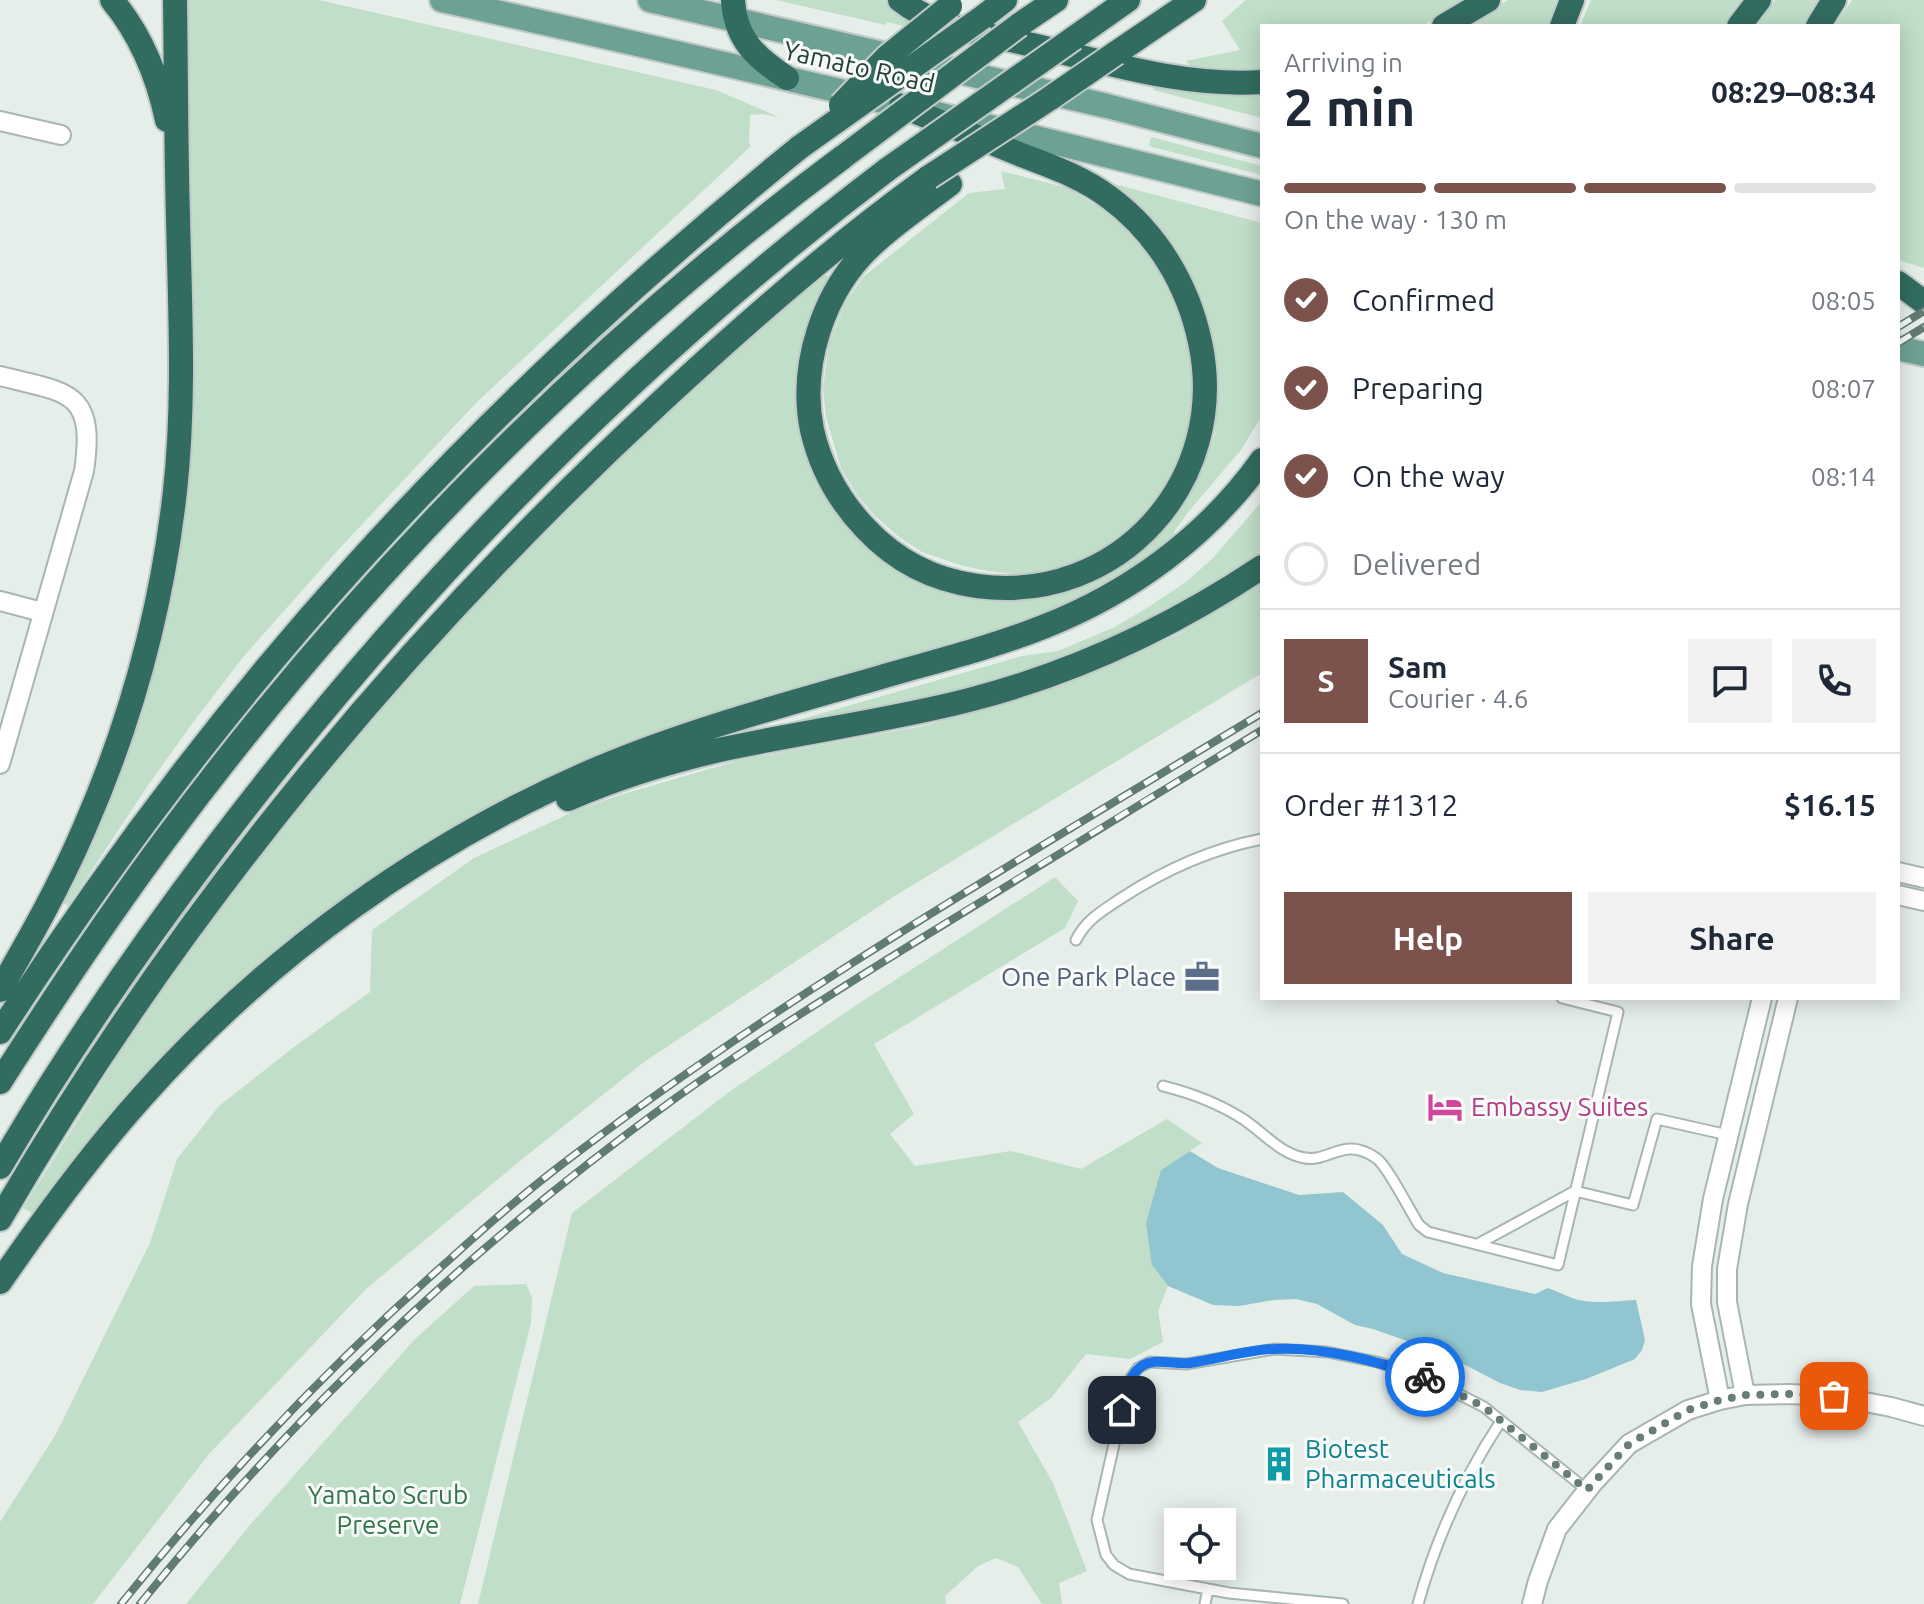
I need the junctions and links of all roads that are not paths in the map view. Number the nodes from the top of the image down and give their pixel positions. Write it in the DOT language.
graph roads {
  1 [pos="112,0"];
  2 [pos="175,0"];
  3 [pos="442,0"];
  4 [pos="650,0"];
  5 [pos="900,0"];
  6 [pos="1005,0"];
  7 [pos="1056,0"];
  8 [pos="1128,0"];
  9 [pos="1194,0"];
  10 [pos="1488,0"];
  11 [pos="1572,0"];
  12 [pos="1759,0"];
  13 [pos="1834,0"];
  14 [pos="954,3"];
  15 [pos="734,9"];
  16 [pos="1447,24"];
  17 [pos="1563,24"];
  18 [pos="1741,24"];
  19 [pos="1819,24"];
  20 [pos="787,78"];
  21 [pos="1260,82"];
  22 [pos="901,106"];
  23 [pos="0,121"];
  24 [pos="61,135"];
  25 [pos="1260,145"];
  26 [pos="800,147"];
  27 [pos="176,166"];
  28 [pos="940,180"];
  29 [pos="1260,193"];
  30 [pos="1900,285"];
  31 [pos="1900,300"];
  32 [pos="1924,304"];
  33 [pos="1900,348"];
  34 [pos="1924,354"];
  35 [pos="0,376"];
  36 [pos="1260,462"];
  37 [pos="1260,568"];
  38 [pos="0,601"];
  39 [pos="42,612"];
  40 [pos="0,764"];
  41 [pos="1260,839"];
  42 [pos="1900,872"];
  43 [pos="1924,878"];
  44 [pos="379,890"];
  45 [pos="1900,895"];
  46 [pos="1924,901"];
  47 [pos="1076,940"];
  48 [pos="0,990"];
  49 [pos="1570,1000"];
  50 [pos="1762,1000"];
  51 [pos="1788,1000"];
  52 [pos="0,1032"];
  53 [pos="0,1082"];
  54 [pos="1163,1086"];
  55 [pos="1728,1135"];
  56 [pos="0,1167"];
  57 [pos="1575,1191"];
  58 [pos="0,1219"];
  59 [pos="1478,1244"];
  60 [pos="0,1282"];
  61 [pos="1745,1395"];
  62 [pos="1720,1400"];
  63 [pos="1924,1416"];
  64 [pos="1501,1421"];
  65 [pos="1587,1490"];
  66 [pos="1208,1589"];
  67 [pos="1205,1604"];
  68 [pos="1343,1604"];
  69 [pos="1418,1604"];
  70 [pos="1532,1604"];
  1 -- 27 [label="highway"];
  2 -- 27 [label="highway"];
  3 -- 20 [label="main road, Yamato Road"];
  4 -- 15 [label="main road, Yamato Road"];
  5 -- 21 [label="highway"];
  6 -- 26 [label="highway, bridge"];
  7 -- 53 [label="highway, bridge"];
  8 -- 56 [label="highway, bridge"];
  9 -- 28 [label="highway, bridge"];
  10 -- 16 [label="highway"];
  11 -- 17 [label="highway"];
  12 -- 18 [label="highway"];
  13 -- 19 [label="highway"];
  14 -- 26 [label="highway, bridge"];
  15 -- 20 [label="highway"];
  15 -- 25 [label="main road, Yamato Road"];
  20 -- 22 [label="main road, Yamato Road"];
  22 -- 28 [label="highway"];
  22 -- 29 [label="main road, Yamato Road"];
  23 -- 24 [label="street"];
  26 -- 52 [label="highway"];
  27 -- 48 [label="highway"];
  28 -- 58 [label="highway"];
  30 -- 32 [label="highway"];
  31 -- 32 [label="main road"];
  33 -- 34 [label="main road"];
  35 -- 39 [label="street"];
  36 -- 44 [label="highway"];
  37 -- 44 [label="highway"];
  38 -- 39 [label="street"];
  39 -- 40 [label="street"];
  41 -- 47 [label="lane"];
  42 -- 43 [label="street"];
  44 -- 60 [label="highway"];
  45 -- 46 [label="street"];
  49 -- 57 [label="lane"];
  50 -- 55 [label="street"];
  51 -- 61 [label="street"];
  54 -- 59 [label="lane"];
  55 -- 57 [label="lane"];
  55 -- 62 [label="street"];
  57 -- 59 [label="lane"];
  57 -- 59 [label="lane"];
  61 -- 62 [label="street"];
  61 -- 63 [label="street"];
  62 -- 65 [label="street"];
  64 -- 65 [label="lane"];
  64 -- 66 [label="lane"];
  64 -- 69 [label="lane"];
  65 -- 70 [label="street"];
  66 -- 67 [label="lane"];
  66 -- 68 [label="lane"];
}
